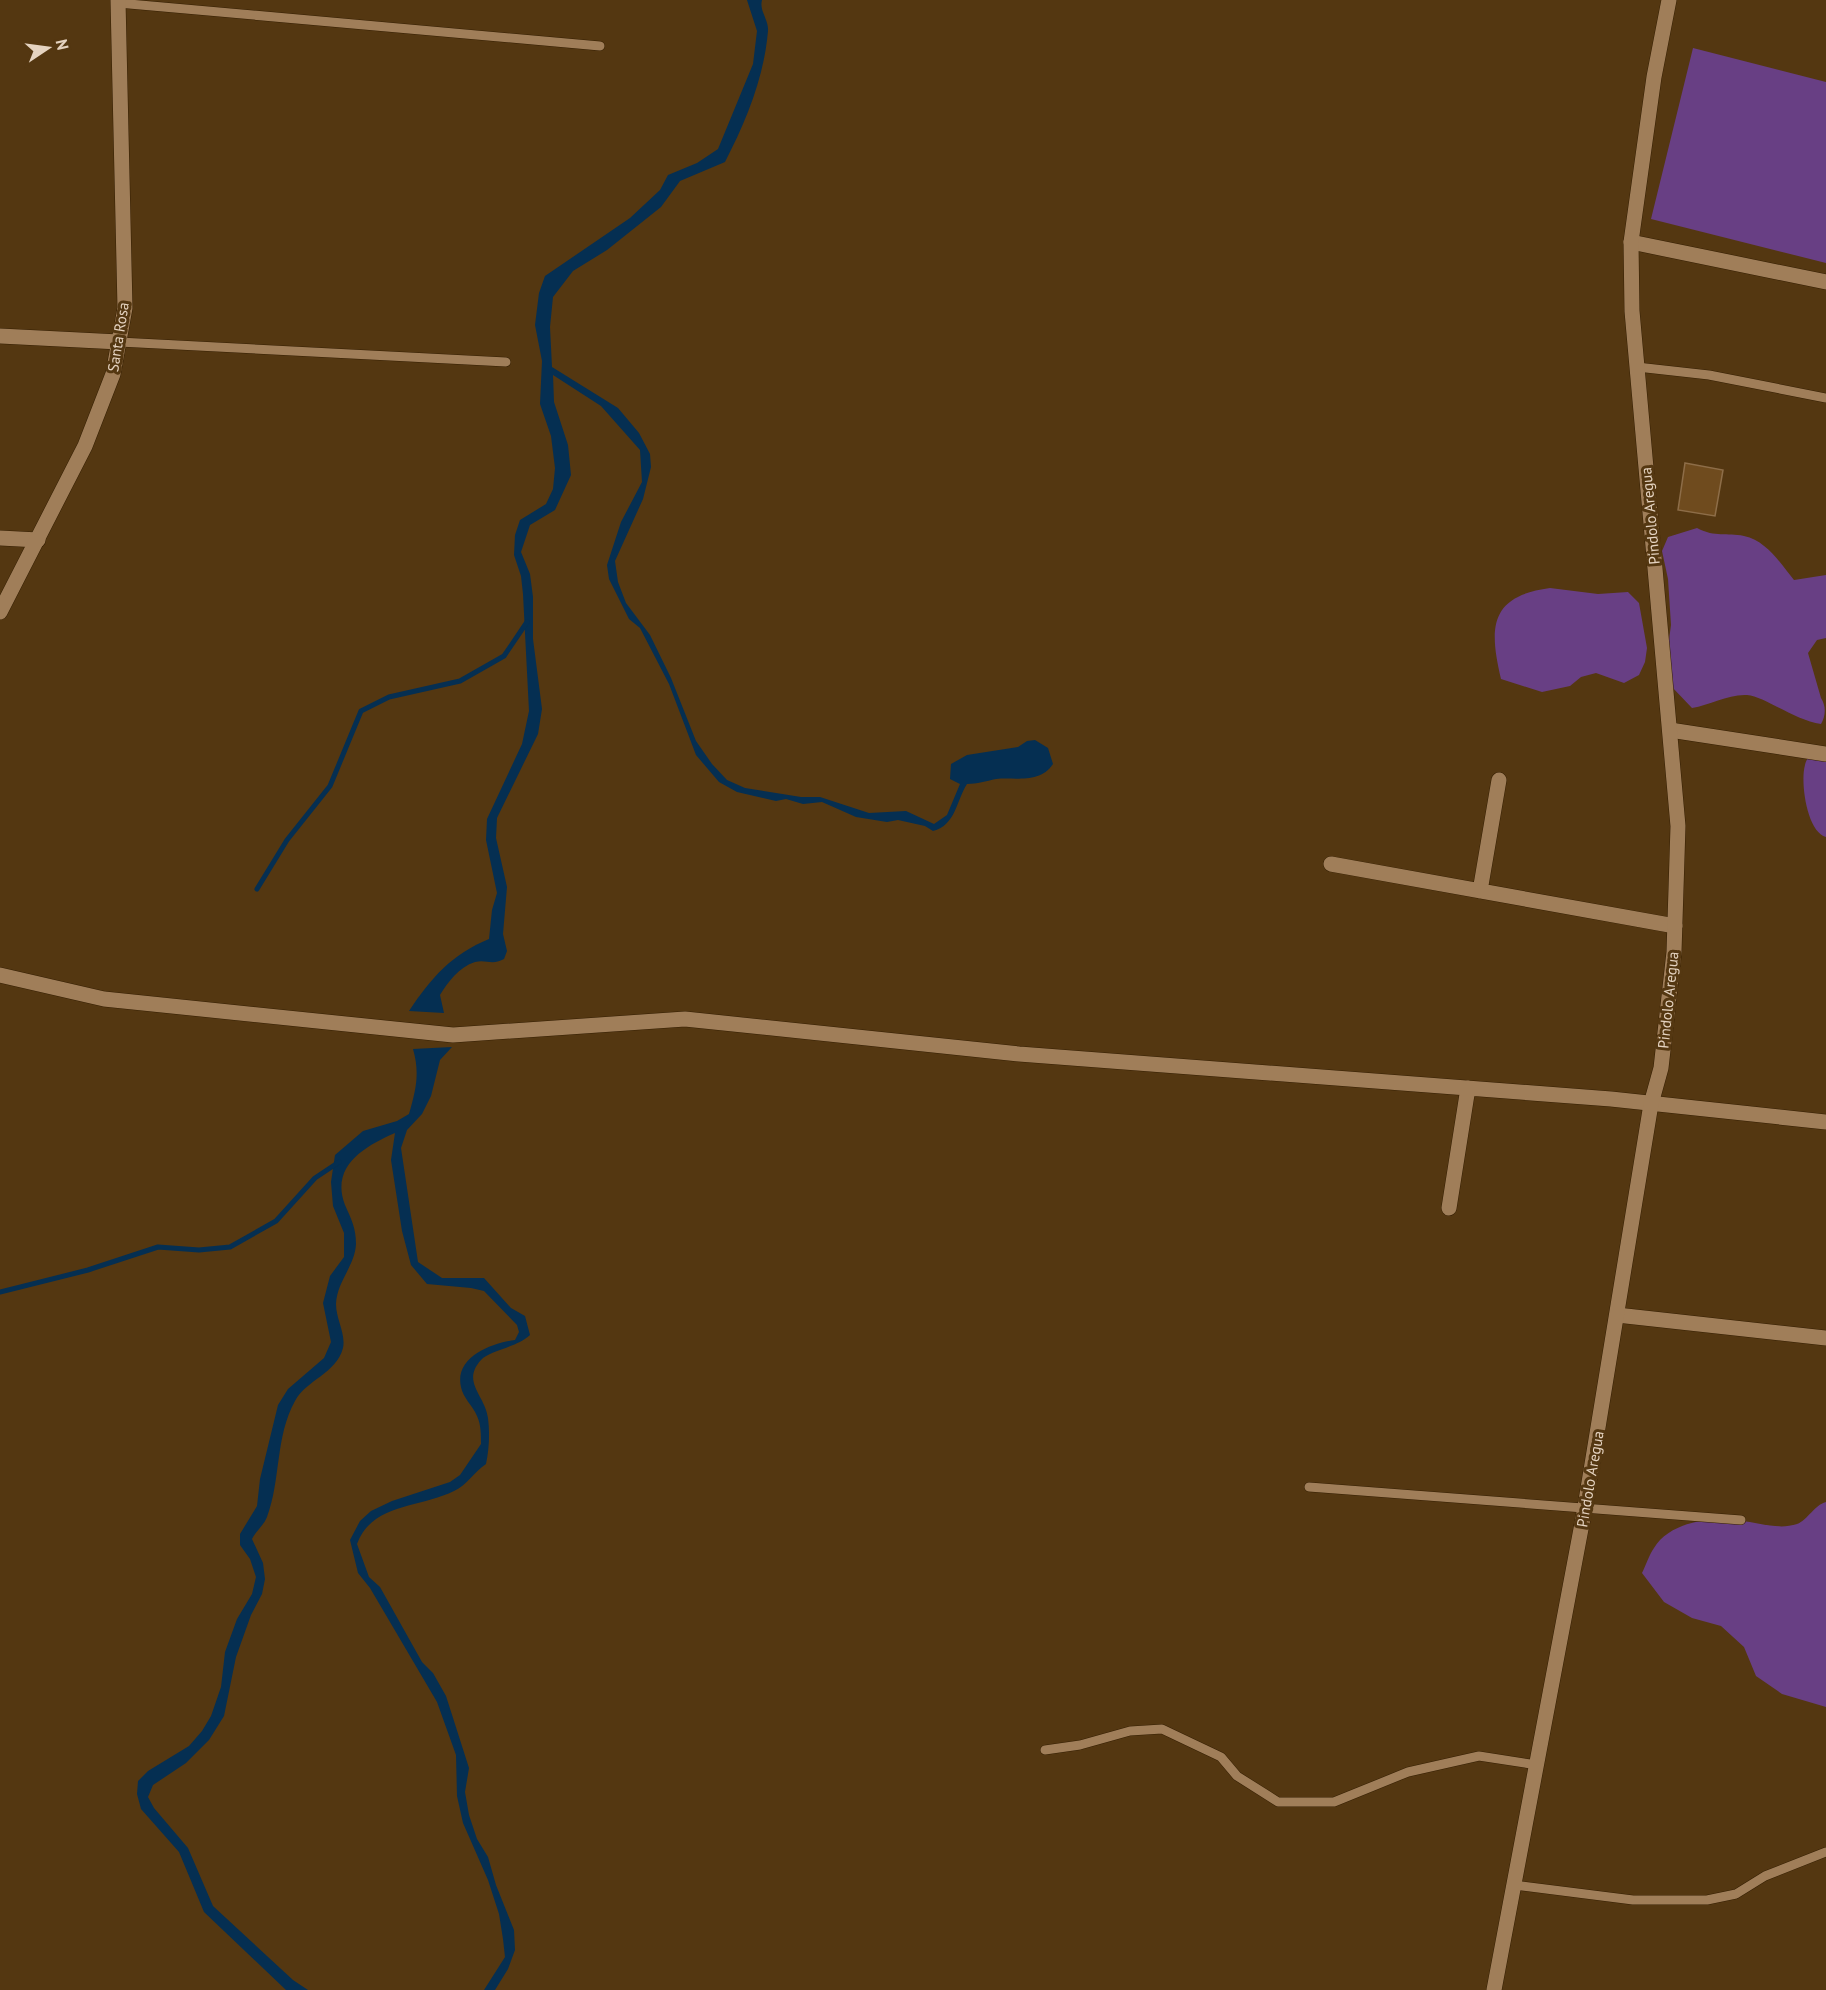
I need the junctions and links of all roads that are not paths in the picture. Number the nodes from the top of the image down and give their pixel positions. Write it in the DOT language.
graph roads {
  1 [pos="1669,0"];
  2 [pos="118,2"];
  3 [pos="600,46"];
  4 [pos="1631,242"];
  5 [pos="1826,282"];
  6 [pos="0,336"];
  7 [pos="119,342"];
  8 [pos="506,362"];
  9 [pos="1637,367"];
  10 [pos="1826,398"];
  11 [pos="0,538"];
  12 [pos="38,540"];
  13 [pos="0,612"];
  14 [pos="1670,730"];
  15 [pos="1826,754"];
  16 [pos="1498,780"];
  17 [pos="1331,864"];
  18 [pos="1480,891"];
  19 [pos="1675,927"];
  20 [pos="0,975"];
  21 [pos="1468,1088"];
  22 [pos="1651,1104"];
  23 [pos="1826,1122"];
  24 [pos="1449,1208"];
  25 [pos="1617,1315"];
  26 [pos="1826,1338"];
  27 [pos="1309,1487"];
  28 [pos="1585,1509"];
  29 [pos="1741,1520"];
  30 [pos="1045,1750"];
  31 [pos="1537,1765"];
  32 [pos="1826,1852"];
  33 [pos="1514,1885"];
  34 [pos="1494,1990"];
  1 -- 4 [label="street, Pindolo Aregua"];
  2 -- 3 [label="lane"];
  2 -- 7 [label="street, Santa Rosa"];
  4 -- 5 [label="street"];
  4 -- 9 [label="street, Pindolo Aregua"];
  6 -- 7 [label="street"];
  7 -- 8 [label="lane"];
  7 -- 12 [label="street, Santa Rosa"];
  9 -- 10 [label="lane"];
  9 -- 14 [label="street, Pindolo Aregua"];
  11 -- 12 [label="street"];
  12 -- 13 [label="street, Santa Rosa"];
  14 -- 15 [label="street"];
  14 -- 19 [label="street, Pindolo Aregua"];
  16 -- 18 [label="street"];
  17 -- 18 [label="street"];
  18 -- 19 [label="street"];
  19 -- 22 [label="street, Pindolo Aregua"];
  20 -- 21 [label="street"];
  21 -- 22 [label="street"];
  21 -- 24 [label="street"];
  22 -- 23 [label="street"];
  22 -- 25 [label="street, Pindolo Aregua"];
  25 -- 26 [label="street"];
  25 -- 28 [label="street, Pindolo Aregua"];
  27 -- 28 [label="lane"];
  28 -- 29 [label="lane"];
  28 -- 31 [label="street, Pindolo Aregua"];
  30 -- 31 [label="lane"];
  31 -- 33 [label="street, Pindolo Aregua"];
  32 -- 33 [label="lane"];
  33 -- 34 [label="street, Pindolo Aregua"];
}
